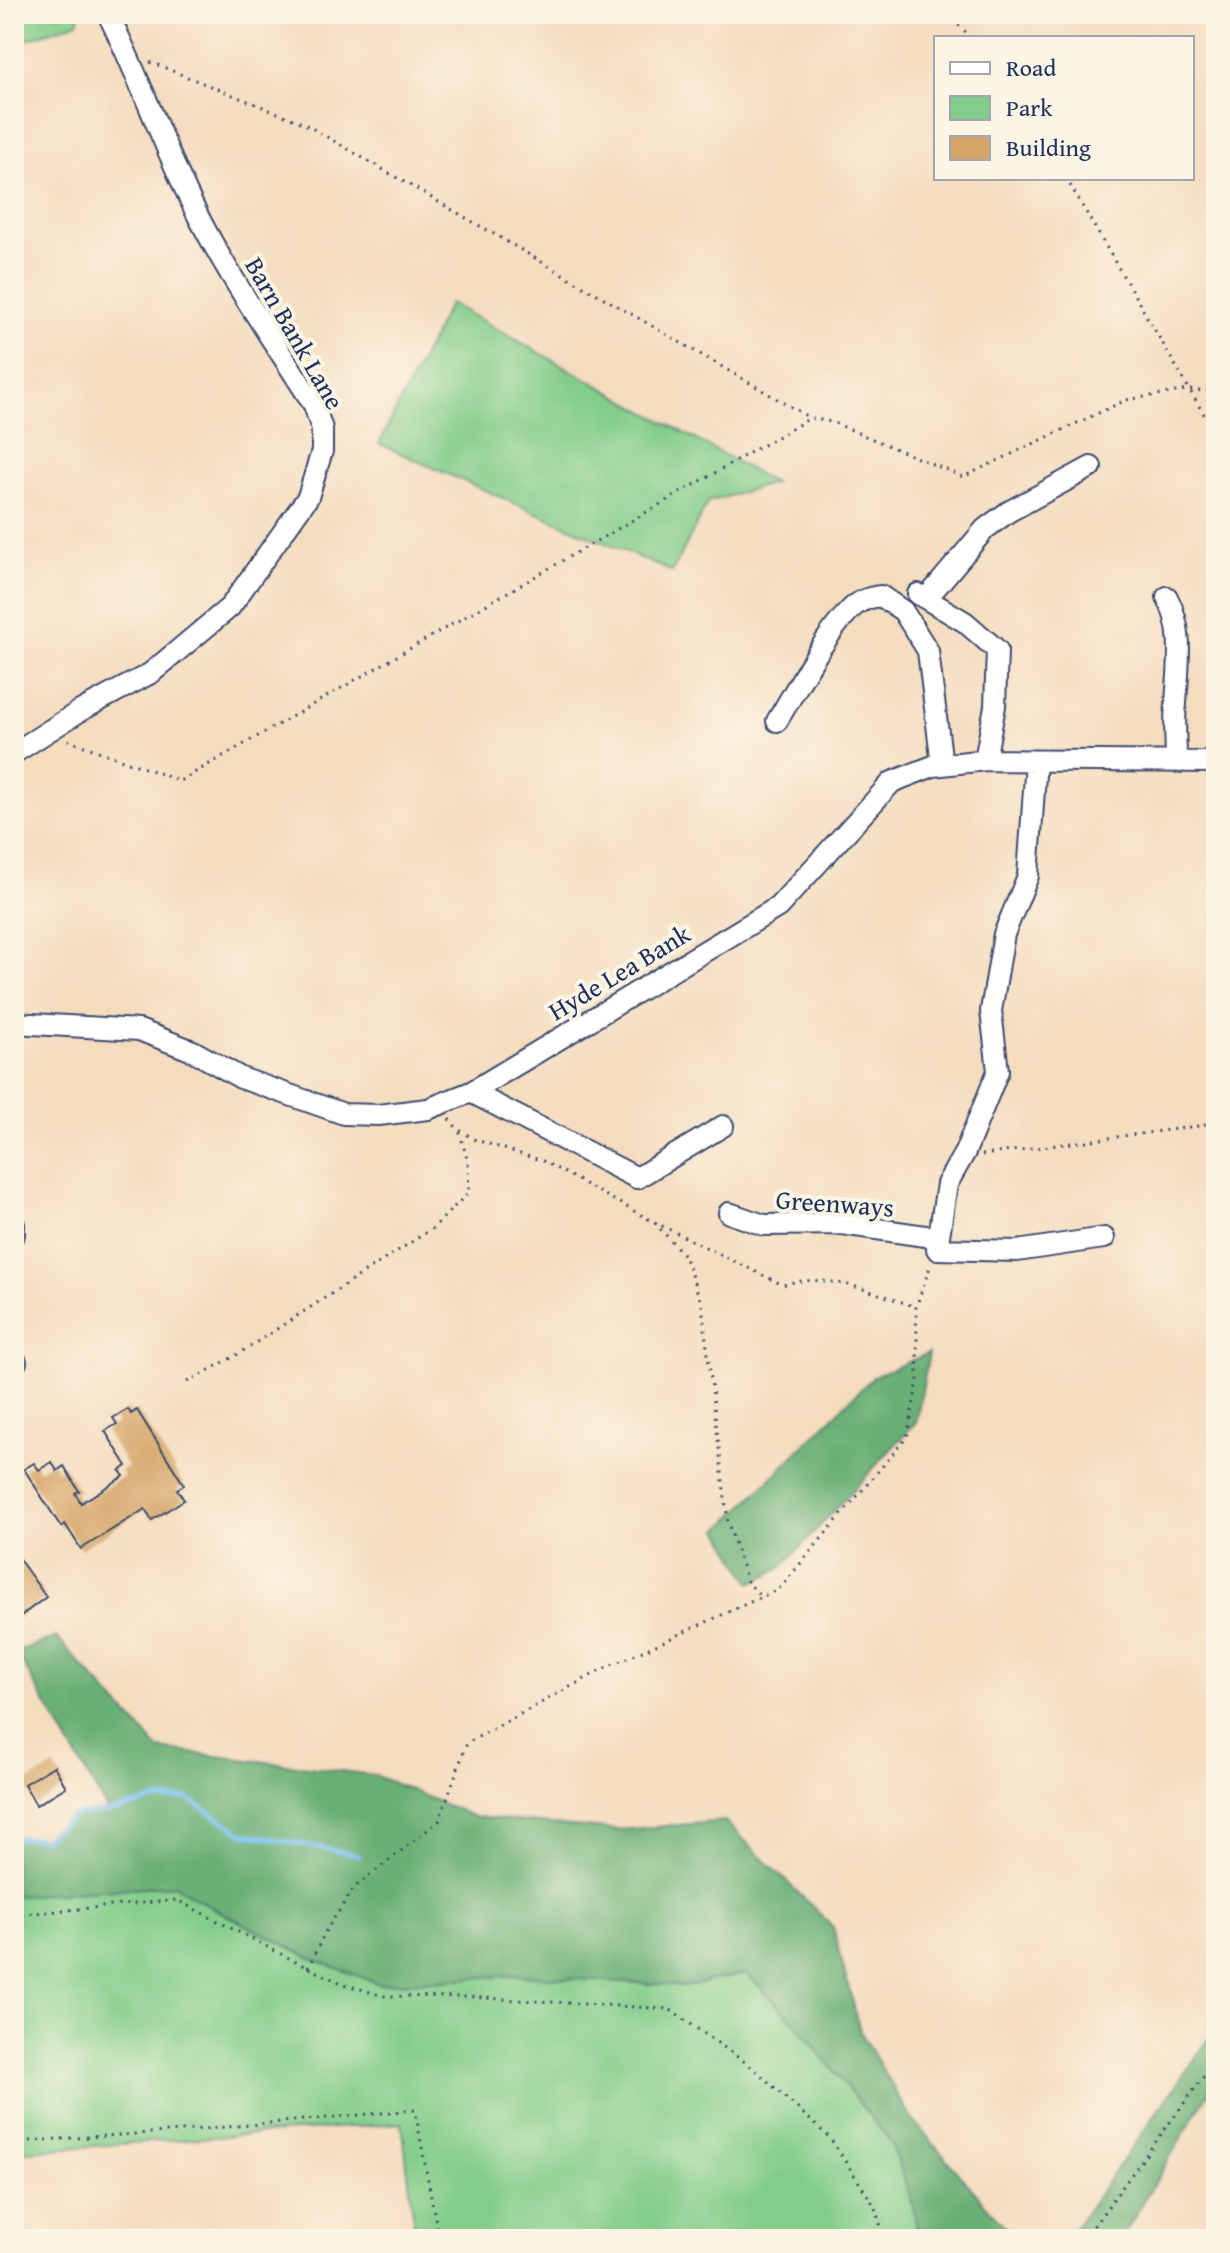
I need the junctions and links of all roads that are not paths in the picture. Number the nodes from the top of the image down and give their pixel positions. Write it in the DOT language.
graph roads {
  1 [pos="108,14"];
  2 [pos="1091,467"];
  3 [pos="1167,597"];
  4 [pos="777,721"];
  5 [pos="14,753"];
  6 [pos="985,760"];
  7 [pos="1036,761"];
  8 [pos="1176,761"];
  9 [pos="1216,762"];
  10 [pos="942,765"];
  11 [pos="14,1023"];
  12 [pos="471,1092"];
  13 [pos="723,1126"];
  14 [pos="729,1213"];
  15 [pos="14,1225"];
  16 [pos="14,1234"];
  17 [pos="1104,1238"];
  18 [pos="938,1244"];
  1 -- 5 [label="street, Barn Bank Lane"];
  2 -- 6 [label="street"];
  3 -- 8 [label="street"];
  4 -- 10 [label="street"];
  6 -- 7 [label="street, Hyde Lea Bank"];
  6 -- 10 [label="street, Hyde Lea Bank"];
  7 -- 8 [label="street, Hyde Lea Bank"];
  7 -- 18 [label="street"];
  8 -- 9 [label="street, Hyde Lea Bank"];
  10 -- 12 [label="street, Hyde Lea Bank"];
  11 -- 12 [label="street, Hyde Lea Bank"];
  12 -- 13 [label="street"];
  14 -- 18 [label="street, Greenways"];
  15 -- 16 [label="street"];
  17 -- 18 [label="street, Greenways"];
}
